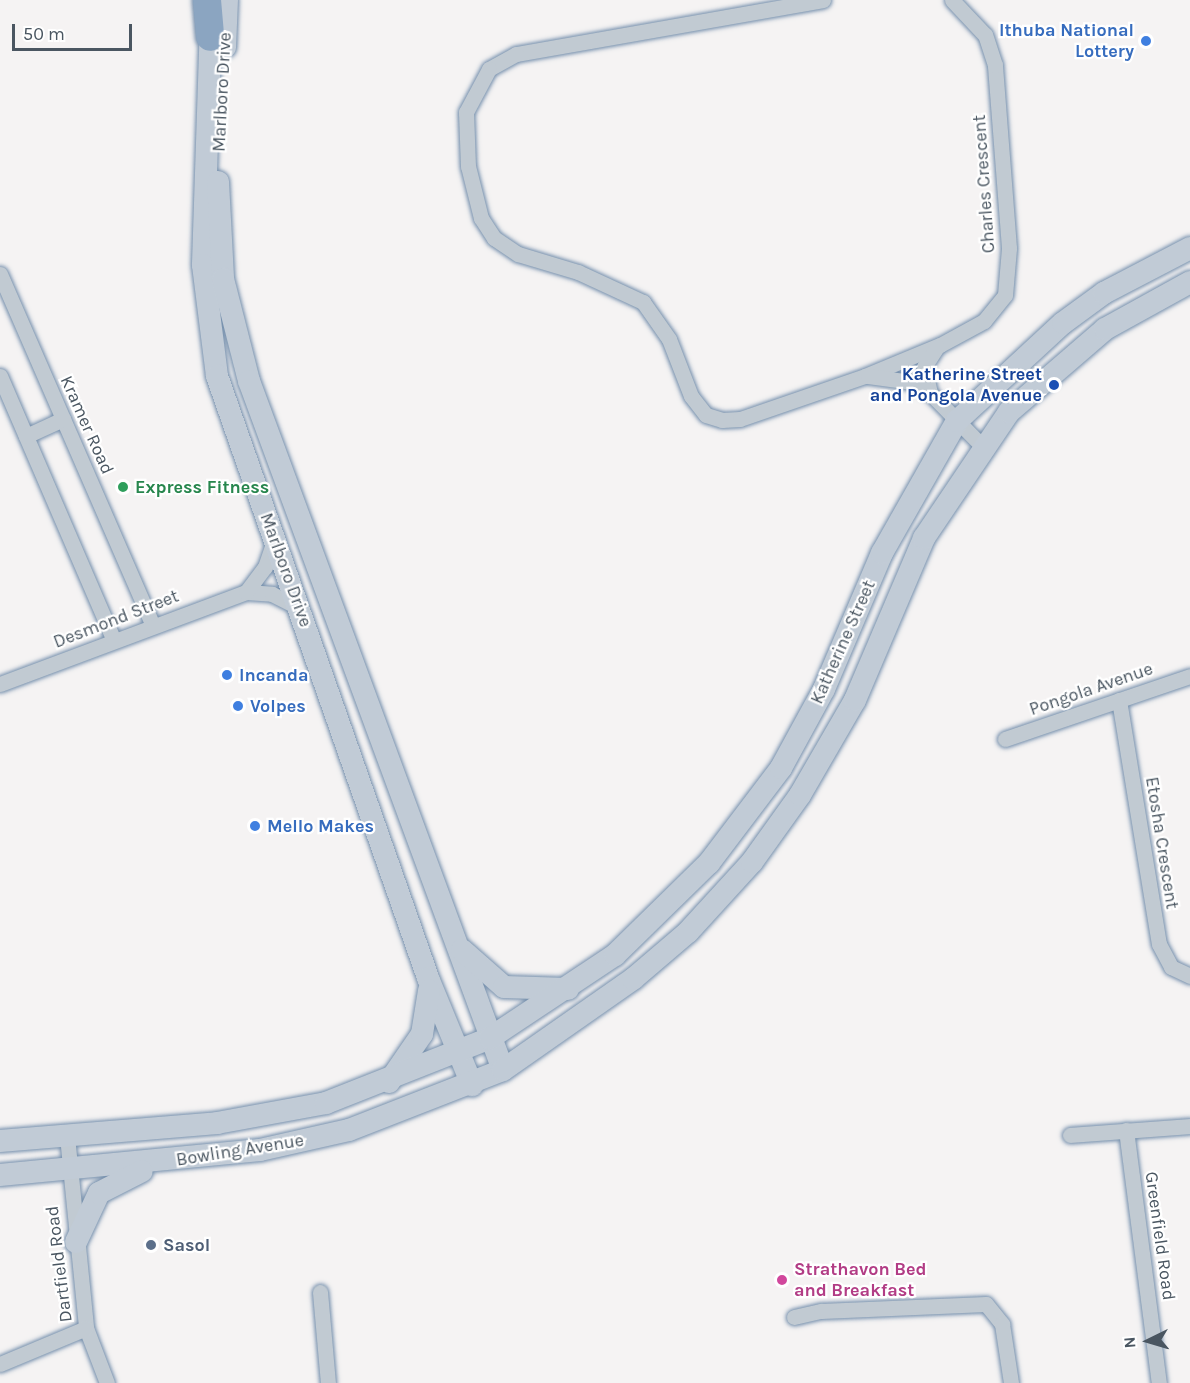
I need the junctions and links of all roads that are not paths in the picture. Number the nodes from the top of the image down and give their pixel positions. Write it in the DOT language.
graph roads {
  1 [pos="209,0"];
  2 [pos="227,0"];
  3 [pos="823,0"];
  4 [pos="951,0"];
  5 [pos="210,37"];
  6 [pos="1190,248"];
  7 [pos="0,274"];
  8 [pos="1190,282"];
  9 [pos="940,345"];
  10 [pos="0,376"];
  11 [pos="865,376"];
  12 [pos="930,393"];
  13 [pos="63,419"];
  14 [pos="957,422"];
  15 [pos="26,436"];
  16 [pos="982,446"];
  17 [pos="274,541"];
  18 [pos="246,592"];
  19 [pos="300,609"];
  20 [pos="152,624"];
  21 [pos="113,638"];
  22 [pos="1190,676"];
  23 [pos="0,684"];
  24 [pos="1119,700"];
  25 [pos="1005,739"];
  26 [pos="457,945"];
  27 [pos="1190,976"];
  28 [pos="428,978"];
  29 [pos="569,989"];
  30 [pos="490,1038"];
  31 [pos="458,1053"];
  32 [pos="502,1070"];
  33 [pos="388,1083"];
  34 [pos="472,1085"];
  35 [pos="1190,1126"];
  36 [pos="1126,1130"];
  37 [pos="1070,1135"];
  38 [pos="66,1136"];
  39 [pos="0,1141"];
  40 [pos="166,1161"];
  41 [pos="68,1170"];
  42 [pos="0,1175"];
  43 [pos="76,1242"];
  44 [pos="320,1292"];
  45 [pos="794,1317"];
  46 [pos="86,1328"];
  47 [pos="0,1364"];
  48 [pos="108,1383"];
  49 [pos="328,1383"];
  50 [pos="1011,1383"];
  51 [pos="1159,1383"];
  1 -- 5 [label="highway"];
  2 -- 26 [label="main road, Marlboro Drive"];
  3 -- 11 [label="street, Charles Crescent"];
  4 -- 9 [label="street, Charles Crescent"];
  5 -- 17 [label="main road, Marlboro Drive"];
  6 -- 14 [label="main road, Katherine Street"];
  7 -- 13 [label="street, Kramer Road"];
  8 -- 16 [label="main road, Katherine Street"];
  9 -- 11 [label="street, Charles Crescent"];
  9 -- 12 [label="street, Charles Crescent"];
  10 -- 15 [label="street"];
  11 -- 12 [label="street, Charles Crescent"];
  12 -- 14 [label="street, Charles Crescent"];
  13 -- 15 [label="street"];
  13 -- 20 [label="street, Kramer Road"];
  14 -- 16 [label="street, Charles Crescent"];
  14 -- 29 [label="main road, Katherine Street"];
  15 -- 21 [label="street"];
  16 -- 32 [label="main road, Katherine Street"];
  17 -- 18 [label="street"];
  17 -- 19 [label="main road, Marlboro Drive"];
  18 -- 19 [label="street, Desmond Street"];
  18 -- 20 [label="street, Desmond Street"];
  19 -- 28 [label="main road, Marlboro Drive"];
  20 -- 21 [label="street, Desmond Street"];
  21 -- 23 [label="street, Desmond Street"];
  22 -- 24 [label="street, Pongola Avenue"];
  24 -- 25 [label="street, Pongola Avenue"];
  24 -- 27 [label="street, Etosha Crescent"];
  26 -- 29 [label="main road"];
  26 -- 30 [label="main road, Marlboro Drive"];
  28 -- 31 [label="main road, Marlboro Drive"];
  28 -- 33 [label="main road"];
  29 -- 30 [label="main road, Katherine Street"];
  30 -- 31 [label="main road, Katherine Street"];
  30 -- 32 [label="main road, Marlboro Drive"];
  31 -- 33 [label="main road, Bowling Avenue"];
  31 -- 34 [label="main road, Marlboro Drive"];
  32 -- 34 [label="main road, Katherine Street"];
  33 -- 38 [label="main road, Bowling Avenue"];
  34 -- 40 [label="main road, Bowling Avenue"];
  35 -- 36 [label="street"];
  36 -- 37 [label="street"];
  36 -- 51 [label="street, Greenfield Road"];
  38 -- 39 [label="main road, Bowling Avenue"];
  38 -- 41 [label="street, Dartfield Road"];
  40 -- 41 [label="main road, Bowling Avenue"];
  40 -- 43 [label="main road"];
  41 -- 42 [label="main road, Bowling Avenue"];
  41 -- 43 [label="street, Dartfield Road"];
  43 -- 46 [label="street, Dartfield Road"];
  44 -- 49 [label="street"];
  45 -- 50 [label="street"];
  46 -- 47 [label="street"];
  46 -- 48 [label="street, Dartfield Road"];
}
